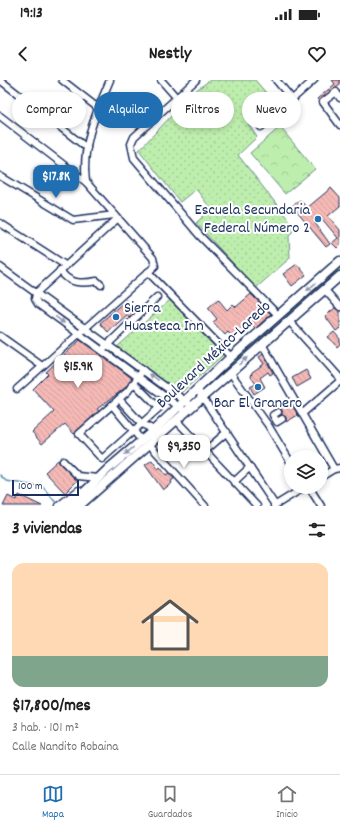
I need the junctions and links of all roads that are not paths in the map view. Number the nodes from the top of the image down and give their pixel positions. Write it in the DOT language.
graph roads {
  1 [pos="0,80"];
  2 [pos="62,80"];
  3 [pos="110,80"];
  4 [pos="161,80"];
  5 [pos="196,80"];
  6 [pos="276,80"];
  7 [pos="314,80"];
  8 [pos="105,92"];
  9 [pos="172,92"];
  10 [pos="182,92"];
  11 [pos="286,92"];
  12 [pos="301,92"];
  13 [pos="340,98"];
  14 [pos="171,102"];
  15 [pos="94,105"];
  16 [pos="0,116"];
  17 [pos="94,118"];
  18 [pos="340,125"];
  19 [pos="87,148"];
  20 [pos="0,176"];
  21 [pos="86,182"];
  22 [pos="116,217"];
  23 [pos="0,223"];
  24 [pos="340,261"];
  25 [pos="66,265"];
  26 [pos="0,267"];
  27 [pos="60,270"];
  28 [pos="148,272"];
  29 [pos="340,276"];
  30 [pos="101,284"];
  31 [pos="324,290"];
  32 [pos="36,293"];
  33 [pos="157,297"];
  34 [pos="340,307"];
  35 [pos="278,315"];
  36 [pos="289,321"];
  37 [pos="85,328"];
  38 [pos="79,334"];
  39 [pos="0,336"];
  40 [pos="262,344"];
  41 [pos="107,345"];
  42 [pos="102,350"];
  43 [pos="124,356"];
  44 [pos="231,358"];
  45 [pos="119,362"];
  46 [pos="42,366"];
  47 [pos="143,370"];
  48 [pos="230,372"];
  49 [pos="139,376"];
  50 [pos="340,380"];
  51 [pos="135,384"];
  52 [pos="17,389"];
  53 [pos="197,389"];
  54 [pos="203,396"];
  55 [pos="119,398"];
  56 [pos="112,405"];
  57 [pos="185,406"];
  58 [pos="278,412"];
  59 [pos="303,413"];
  60 [pos="176,420"];
  61 [pos="142,424"];
  62 [pos="268,425"];
  63 [pos="154,430"];
  64 [pos="134,431"];
  65 [pos="227,432"];
  66 [pos="145,443"];
  67 [pos="205,451"];
  68 [pos="284,452"];
  69 [pos="102,459"];
  70 [pos="63,461"];
  71 [pos="250,467"];
  72 [pos="337,468"];
  73 [pos="108,469"];
  74 [pos="118,472"];
  75 [pos="328,473"];
  76 [pos="98,478"];
  77 [pos="234,482"];
  78 [pos="294,494"];
  79 [pos="313,494"];
  80 [pos="74,505"];
  81 [pos="60,506"];
  82 [pos="84,506"];
  83 [pos="205,506"];
  84 [pos="257,506"];
  85 [pos="275,506"];
  86 [pos="321,506"];
  1 -- 19 [label="street"];
  2 -- 15 [label="street"];
  3 -- 8 [label="street"];
  4 -- 9 [label="street"];
  5 -- 10 [label="street"];
  6 -- 11 [label="street"];
  7 -- 12 [label="street"];
  13 -- 18 [label="street"];
  14 -- 35 [label="street"];
  16 -- 21 [label="street"];
  17 -- 19 [label="street"];
  19 -- 21 [label="street"];
  20 -- 22 [label="street"];
  21 -- 22 [label="street"];
  22 -- 25 [label="street"];
  22 -- 28 [label="street"];
  23 -- 25 [label="street"];
  24 -- 35 [label="main road, Boulevard México-Laredo, one-way"];
  25 -- 27 [label="street"];
  26 -- 32 [label="street"];
  27 -- 30 [label="street"];
  27 -- 32 [label="street"];
  28 -- 37 [label="street"];
  28 -- 44 [label="street"];
  29 -- 31 [label="main road, Boulevard México-Laredo"];
  31 -- 34 [label="street"];
  31 -- 36 [label="main road, Boulevard México-Laredo"];
  32 -- 37 [label="street"];
  32 -- 38 [label="street, one-way"];
  33 -- 41 [label="street"];
  35 -- 44 [label="main road, Boulevard México-Laredo"];
  36 -- 40 [label="main road, Boulevard México-Laredo"];
  36 -- 50 [label="street"];
  37 -- 38 [label="street"];
  37 -- 41 [label="street"];
  38 -- 42 [label="street"];
  38 -- 46 [label="street"];
  39 -- 46 [label="street"];
  48 -- 40 [label="main road, Boulevard México-Laredo, one-way"];
  40 -- 59 [label="street"];
  41 -- 42 [label="street"];
  41 -- 43 [label="street"];
  42 -- 45 [label="street"];
  43 -- 45 [label="street"];
  43 -- 47 [label="street"];
  44 -- 53 [label="main road, Boulevard México-Laredo"];
  45 -- 49 [label="street"];
  46 -- 52 [label="street"];
  47 -- 49 [label="street"];
  57 -- 47 [label="street, one-way"];
  48 -- 54 [label="main road, Boulevard México-Laredo"];
  48 -- 62 [label="street"];
  49 -- 51 [label="street"];
  49 -- 57 [label="street"];
  50 -- 59 [label="street"];
  51 -- 55 [label="street"];
  51 -- 61 [label="street"];
  53 -- 54 [label="street"];
  53 -- 57 [label="main road, Boulevard México-Laredo"];
  54 -- 57 [label="main road, Boulevard México-Laredo"];
  54 -- 65 [label="street"];
  55 -- 56 [label="street"];
  55 -- 61 [label="street"];
  56 -- 64 [label="street"];
  56 -- 69 [label="street"];
  57 -- 60 [label="main road, Boulevard México-Laredo"];
  57 -- 63 [label="main road, Boulevard México-Laredo"];
  58 -- 62 [label="street"];
  59 -- 72 [label="street"];
  60 -- 66 [label="main road, Boulevard México-Laredo"];
  60 -- 67 [label="street"];
  61 -- 63 [label="street"];
  61 -- 64 [label="street"];
  62 -- 68 [label="street"];
  63 -- 66 [label="main road, Boulevard México-Laredo"];
  64 -- 66 [label="street"];
  64 -- 69 [label="street"];
  65 -- 67 [label="street"];
  65 -- 71 [label="street"];
  66 -- 73 [label="main road, Boulevard México-Laredo, one-way"];
  66 -- 74 [label="main road, Boulevard México-Laredo"];
  66 -- 83 [label="street"];
  67 -- 77 [label="street"];
  69 -- 73 [label="street"];
  70 -- 76 [label="street"];
  71 -- 77 [label="street"];
  71 -- 85 [label="street"];
  72 -- 75 [label="street"];
  73 -- 76 [label="main road, Boulevard México-Laredo"];
  74 -- 80 [label="main road, Boulevard México-Laredo"];
  74 -- 82 [label="main road"];
  76 -- 80 [label="main road, Boulevard México-Laredo"];
  76 -- 81 [label="main road"];
  77 -- 84 [label="street"];
  78 -- 85 [label="street"];
  79 -- 86 [label="street"];
}
